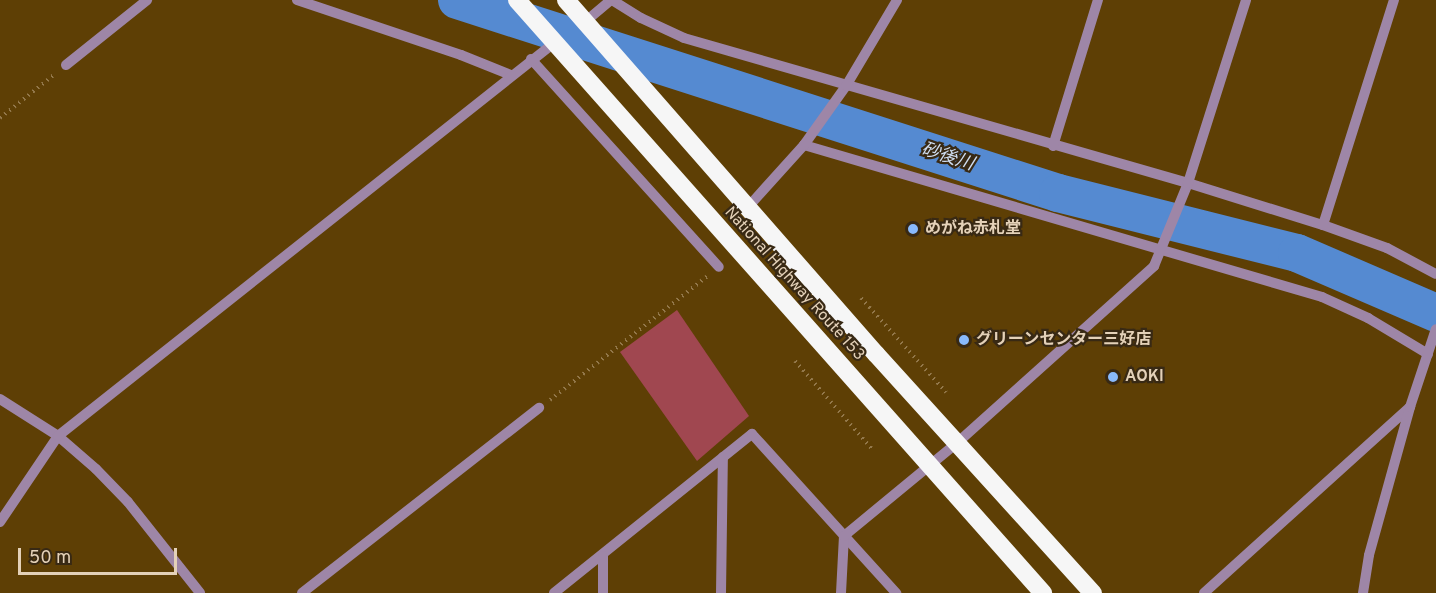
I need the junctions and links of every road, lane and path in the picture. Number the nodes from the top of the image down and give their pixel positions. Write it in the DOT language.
graph roads {
  1 [pos="147,0"];
  2 [pos="297,0"];
  3 [pos="517,0"];
  4 [pos="566,0"];
  5 [pos="611,0"];
  6 [pos="897,0"];
  7 [pos="1098,0"];
  8 [pos="1246,0"];
  9 [pos="1394,0"];
  10 [pos="586,21"];
  11 [pos="554,43"];
  12 [pos="531,59"];
  13 [pos="66,65"];
  14 [pos="511,75"];
  15 [pos="846,86"];
  16 [pos="0,118"];
  17 [pos="804,145"];
  18 [pos="1053,146"];
  19 [pos="1188,183"];
  20 [pos="749,206"];
  21 [pos="1323,225"];
  22 [pos="1162,251"];
  23 [pos="719,267"];
  24 [pos="1436,274"];
  25 [pos="861,298"];
  26 [pos="1436,329"];
  27 [pos="1429,350"];
  28 [pos="795,361"];
  29 [pos="946,392"];
  30 [pos="0,399"];
  31 [pos="1410,407"];
  32 [pos="539,408"];
  33 [pos="58,436"];
  34 [pos="957,443"];
  35 [pos="873,450"];
  36 [pos="723,457"];
  37 [pos="931,465"];
  38 [pos="0,522"];
  39 [pos="844,536"];
  40 [pos="603,556"];
  41 [pos="200,593"];
  42 [pos="302,593"];
  43 [pos="554,593"];
  44 [pos="603,593"];
  45 [pos="721,593"];
  46 [pos="841,593"];
  47 [pos="896,593"];
  48 [pos="1043,593"];
  49 [pos="1093,593"];
  50 [pos="1204,593"];
  51 [pos="1363,593"];
  1 -- 13 [label="street"];
  2 -- 14 [label="street"];
  3 -- 11 [label="highway, National Highway Route 153"];
  4 -- 10 [label="highway, National Highway Route 153"];
  5 -- 10 [label="street"];
  5 -- 15 [label="street"];
  6 -- 15 [label="street"];
  7 -- 18 [label="street"];
  8 -- 19 [label="street"];
  9 -- 21 [label="street"];
  10 -- 20 [label="highway, National Highway Route 153"];
  11 -- 12 [label="street"];
  11 -- 37 [label="highway, National Highway Route 153"];
  12 -- 14 [label="street"];
  12 -- 23 [label="street"];
  13 -- 16 [label="path"];
  14 -- 33 [label="street"];
  15 -- 17 [label="street"];
  15 -- 18 [label="street"];
  17 -- 20 [label="street"];
  17 -- 22 [label="street"];
  18 -- 19 [label="street"];
  19 -- 21 [label="street"];
  19 -- 22 [label="street"];
  20 -- 34 [label="highway, National Highway Route 153"];
  21 -- 24 [label="street"];
  22 -- 27 [label="street"];
  22 -- 34 [label="street"];
  23 -- 32 [label="path"];
  25 -- 29 [label="path"];
  26 -- 27 [label="street"];
  27 -- 31 [label="street"];
  28 -- 35 [label="path"];
  30 -- 33 [label="street"];
  31 -- 50 [label="street"];
  31 -- 51 [label="street"];
  32 -- 42 [label="street"];
  33 -- 38 [label="street"];
  33 -- 41 [label="street"];
  34 -- 37 [label="street"];
  34 -- 49 [label="highway, National Highway Route 153"];
  36 -- 39 [label="street"];
  36 -- 40 [label="street"];
  36 -- 45 [label="street"];
  37 -- 39 [label="street"];
  37 -- 48 [label="highway, National Highway Route 153"];
  39 -- 46 [label="street"];
  39 -- 47 [label="street"];
  40 -- 43 [label="street"];
  40 -- 44 [label="street"];
}
